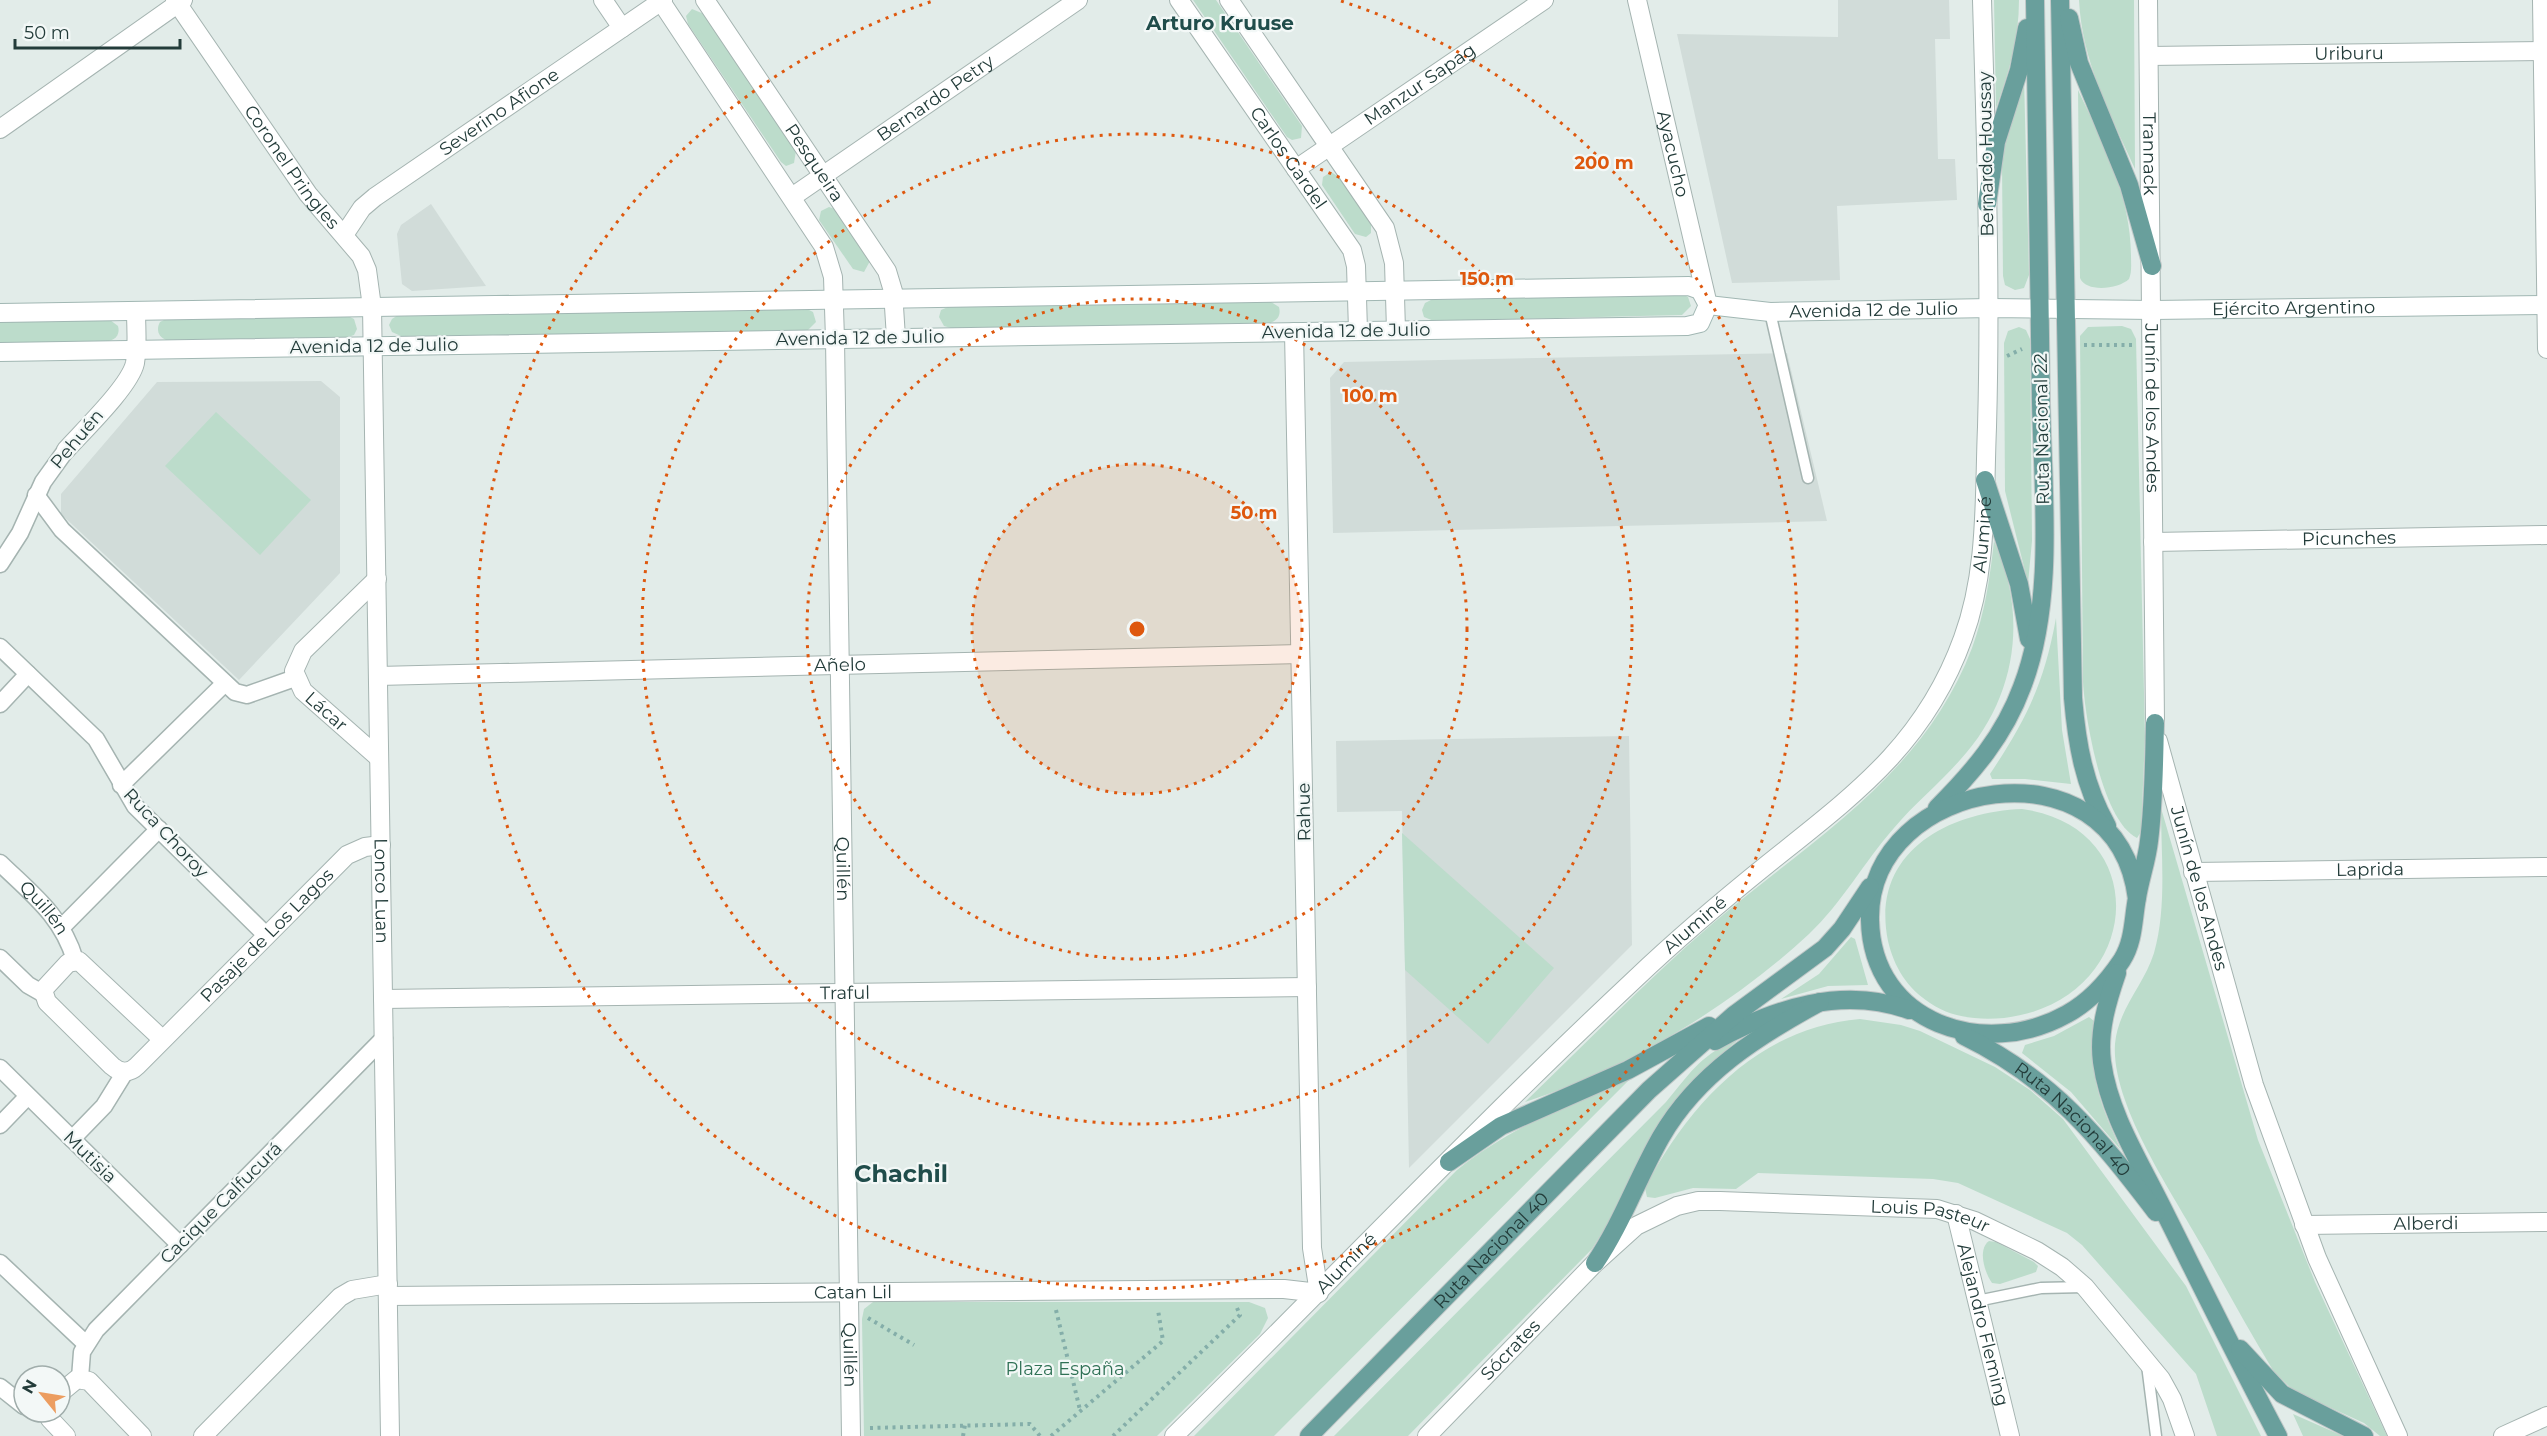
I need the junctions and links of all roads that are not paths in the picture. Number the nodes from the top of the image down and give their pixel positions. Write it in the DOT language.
graph roads {
  1 [pos="603,0"];
  2 [pos="661,0"];
  3 [pos="705,0"];
  4 [pos="1078,0"];
  5 [pos="1179,0"];
  6 [pos="1229,0"];
  7 [pos="1544,0"];
  8 [pos="1637,0"];
  9 [pos="1983,0"];
  10 [pos="2033,0"];
  11 [pos="2060,0"];
  12 [pos="2066,0"];
  13 [pos="2148,0"];
  14 [pos="2542,0"];
  15 [pos="179,1"];
  16 [pos="622,28"];
  17 [pos="2545,51"];
  18 [pos="2149,56"];
  19 [pos="0,129"];
  20 [pos="1329,146"];
  21 [pos="1296,169"];
  22 [pos="824,176"];
  23 [pos="792,197"];
  24 [pos="1987,204"];
  25 [pos="344,235"];
  26 [pos="2152,266"];
  27 [pos="1357,292"];
  28 [pos="1395,292"];
  29 [pos="834,300"];
  30 [pos="894,300"];
  31 [pos="1708,305"];
  32 [pos="2547,305"];
  33 [pos="372,308"];
  34 [pos="1990,308"];
  35 [pos="2040,309"];
  36 [pos="2066,309"];
  37 [pos="2153,310"];
  38 [pos="136,311"];
  39 [pos="1770,312"];
  40 [pos="0,314"];
  41 [pos="1358,330"];
  42 [pos="1396,330"];
  43 [pos="1294,332"];
  44 [pos="896,338"];
  45 [pos="835,339"];
  46 [pos="373,346"];
  47 [pos="2547,349"];
  48 [pos="136,350"];
  49 [pos="0,352"];
  50 [pos="66,450"];
  51 [pos="1808,478"];
  52 [pos="1985,480"];
  53 [pos="36,495"];
  54 [pos="2547,535"];
  55 [pos="2153,542"];
  56 [pos="0,564"];
  57 [pos="377,579"];
  58 [pos="0,647"];
  59 [pos="1300,654"];
  60 [pos="2031,656"];
  61 [pos="840,665"];
  62 [pos="28,674"];
  63 [pos="378,676"];
  64 [pos="295,678"];
  65 [pos="225,683"];
  66 [pos="0,704"];
  67 [pos="2155,723"];
  68 [pos="380,758"];
  69 [pos="121,785"];
  70 [pos="1923,822"];
  71 [pos="159,829"];
  72 [pos="2114,838"];
  73 [pos="381,845"];
  74 [pos="0,862"];
  75 [pos="2547,867"];
  76 [pos="2193,872"];
  77 [pos="1880,873"];
  78 [pos="2137,899"];
  79 [pos="62,927"];
  80 [pos="266,935"];
  81 [pos="2123,958"];
  82 [pos="75,960"];
  83 [pos="1,961"];
  84 [pos="1307,987"];
  85 [pos="42,993"];
  86 [pos="845,993"];
  87 [pos="1762,995"];
  88 [pos="383,999"];
  89 [pos="1820,1002"];
  90 [pos="1919,1013"];
  91 [pos="1939,1024"];
  92 [pos="384,1038"];
  93 [pos="162,1040"];
  94 [pos="0,1068"];
  95 [pos="1673,1068"];
  96 [pos="125,1072"];
  97 [pos="28,1096"];
  98 [pos="0,1125"];
  99 [pos="72,1138"];
  100 [pos="1449,1162"];
  101 [pos="1956,1214"];
  102 [pos="2547,1222"];
  103 [pos="2304,1225"];
  104 [pos="180,1245"];
  105 [pos="2181,1245"];
  106 [pos="0,1263"];
  107 [pos="1595,1263"];
  108 [pos="2085,1287"];
  109 [pos="388,1290"];
  110 [pos="849,1292"];
  111 [pos="1319,1293"];
  112 [pos="1977,1301"];
  113 [pos="2217,1319"];
  114 [pos="86,1344"];
  115 [pos="2146,1362"];
  116 [pos="80,1378"];
  117 [pos="72,1383"];
  118 [pos="0,1387"];
  119 [pos="12,1396"];
  120 [pos="2547,1416"];
  121 [pos="55,1424"];
  122 [pos="66,1436"];
  123 [pos="142,1436"];
  124 [pos="203,1436"];
  125 [pos="390,1436"];
  126 [pos="851,1436"];
  127 [pos="1174,1436"];
  128 [pos="1309,1436"];
  129 [pos="1427,1436"];
  130 [pos="2010,1436"];
  131 [pos="2156,1436"];
  132 [pos="2185,1436"];
  133 [pos="2277,1436"];
  134 [pos="2364,1436"];
  135 [pos="2397,1436"];
  136 [pos="2503,1436"];
  1 -- 16 [label="street"];
  2 -- 16 [label="street, Severino Afione"];
  2 -- 23 [label="street"];
  3 -- 22 [label="street, Pesqueira"];
  4 -- 22 [label="street, Bernardo Petry"];
  5 -- 21 [label="street, Carlos Gardel"];
  6 -- 20 [label="street"];
  7 -- 20 [label="street, Manzur Sapag"];
  8 -- 31 [label="street, Ayacucho"];
  9 -- 24 [label="street, Bernardo Houssay"];
  10 -- 24 [label="main road"];
  10 -- 35 [label="main road, Ruta Nacional 22"];
  11 -- 36 [label="main road, Ruta Nacional 22"];
  12 -- 26 [label="main road"];
  13 -- 18 [label="street, Trannack"];
  14 -- 17 [label="street"];
  15 -- 19 [label="street"];
  15 -- 25 [label="street, Coronel Pringles"];
  16 -- 25 [label="street, Severino Afione"];
  17 -- 18 [label="street, Uriburu"];
  17 -- 32 [label="street"];
  18 -- 26 [label="street, Trannack"];
  20 -- 21 [label="street, Manzur Sapag"];
  20 -- 28 [label="street"];
  21 -- 27 [label="street, Carlos Gardel"];
  22 -- 23 [label="street, Bernardo Petry"];
  22 -- 30 [label="street, Pesqueira"];
  23 -- 29 [label="street"];
  24 -- 34 [label="street, Bernardo Houssay"];
  25 -- 33 [label="street, Coronel Pringles"];
  26 -- 37 [label="street, Trannack"];
  27 -- 28 [label="street, Avenida 12 de Julio"];
  27 -- 30 [label="street, Avenida 12 de Julio"];
  27 -- 41 [label="street, Carlos Gardel"];
  28 -- 31 [label="street, Avenida 12 de Julio"];
  28 -- 42 [label="street"];
  29 -- 30 [label="street, Avenida 12 de Julio"];
  29 -- 33 [label="street, Avenida 12 de Julio"];
  29 -- 45 [label="street, Quillén"];
  30 -- 44 [label="street, Pesqueira"];
  31 -- 39 [label="street, Avenida 12 de Julio"];
  31 -- 42 [label="street, Avenida 12 de Julio"];
  32 -- 37 [label="street, Ejército Argentino"];
  32 -- 47 [label="street"];
  33 -- 38 [label="street, Avenida 12 de Julio"];
  33 -- 46 [label="street, Coronel Pringles"];
  34 -- 35 [label="street, Avenida 12 de Julio"];
  34 -- 39 [label="street, Avenida 12 de Julio"];
  34 -- 52 [label="street, Aluminé"];
  35 -- 36 [label="street, Ejército Argentino"];
  35 -- 60 [label="main road, Ruta Nacional 22"];
  36 -- 37 [label="street, Ejército Argentino"];
  36 -- 72 [label="main road, Ruta Nacional 22"];
  37 -- 55 [label="street, Junín de los Andes"];
  38 -- 40 [label="street, Avenida 12 de Julio"];
  38 -- 48 [label="street, Pehuén"];
  39 -- 51 [label="lane"];
  41 -- 42 [label="street, Avenida 12 de Julio"];
  41 -- 43 [label="street, Avenida 12 de Julio"];
  43 -- 44 [label="street, Avenida 12 de Julio"];
  43 -- 59 [label="street, Rahue"];
  44 -- 45 [label="street, Avenida 12 de Julio"];
  45 -- 46 [label="street, Avenida 12 de Julio"];
  45 -- 61 [label="street, Quillén"];
  46 -- 48 [label="street, Avenida 12 de Julio"];
  46 -- 57 [label="street, Lonco Luan"];
  48 -- 49 [label="street, Avenida 12 de Julio"];
  48 -- 50 [label="street, Pehuén"];
  50 -- 53 [label="street, Pehuén"];
  52 -- 60 [label="main road"];
  52 -- 100 [label="street, Aluminé"];
  53 -- 56 [label="street, Pehuén"];
  53 -- 65 [label="street"];
  54 -- 55 [label="street, Picunches"];
  55 -- 67 [label="street, Junín de los Andes"];
  57 -- 63 [label="street, Lonco Luan"];
  57 -- 64 [label="street, Lácar"];
  58 -- 62 [label="street, Ruca Choroy"];
  59 -- 61 [label="street, Añelo"];
  59 -- 84 [label="street, Rahue"];
  60 -- 70 [label="main road, Ruta Nacional 22"];
  61 -- 63 [label="street, Añelo"];
  61 -- 86 [label="street, Quillén"];
  62 -- 66 [label="street"];
  62 -- 69 [label="street, Ruca Choroy"];
  63 -- 68 [label="street, Lonco Luan"];
  64 -- 65 [label="street"];
  64 -- 68 [label="street, Lácar"];
  65 -- 69 [label="street"];
  67 -- 76 [label="street, Junín de los Andes"];
  67 -- 78 [label="main road, Ruta Nacional 40"];
  68 -- 73 [label="street, Lonco Luan"];
  69 -- 71 [label="street, Ruca Choroy"];
  70 -- 72 [label="main road"];
  70 -- 77 [label="main road, Ruta Nacional 40"];
  71 -- 79 [label="street"];
  71 -- 80 [label="street, Ruca Choroy"];
  72 -- 78 [label="main road"];
  73 -- 80 [label="street, Pasaje de Los Lagos"];
  73 -- 88 [label="street, Lonco Luan"];
  74 -- 79 [label="street, Quillén"];
  75 -- 76 [label="street, Laprida"];
  76 -- 103 [label="street, Junín de los Andes"];
  77 -- 87 [label="main road, Ruta Nacional 40"];
  77 -- 90 [label="main road"];
  78 -- 81 [label="main road, Ruta Nacional 40"];
  79 -- 82 [label="street, Quillén"];
  80 -- 93 [label="street, Pasaje de Los Lagos"];
  81 -- 91 [label="main road"];
  81 -- 105 [label="main road, Ruta Nacional 40"];
  82 -- 85 [label="street"];
  82 -- 93 [label="street"];
  83 -- 85 [label="street"];
  84 -- 86 [label="street, Traful"];
  84 -- 111 [label="street, Rahue"];
  85 -- 96 [label="street"];
  86 -- 88 [label="street, Traful"];
  86 -- 110 [label="street, Quillén"];
  87 -- 95 [label="main road, Ruta Nacional 40"];
  87 -- 100 [label="main road"];
  88 -- 92 [label="street, Lonco Luan"];
  89 -- 90 [label="main road, Ruta Nacional 40"];
  89 -- 95 [label="main road, Ruta Nacional 40"];
  89 -- 107 [label="main road"];
  90 -- 91 [label="main road"];
  91 -- 105 [label="main road, Ruta Nacional 40"];
  92 -- 104 [label="street, Cacique Calfucurá"];
  92 -- 109 [label="street, Lonco Luan"];
  93 -- 96 [label="street, Pasaje de Los Lagos"];
  94 -- 97 [label="street, Mutisia"];
  95 -- 128 [label="main road, Ruta Nacional 40"];
  96 -- 99 [label="street"];
  97 -- 98 [label="street"];
  97 -- 99 [label="street, Mutisia"];
  99 -- 104 [label="street, Mutisia"];
  100 -- 111 [label="street, Aluminé"];
  101 -- 107 [label="street, Louis Pasteur"];
  101 -- 108 [label="street, Louis Pasteur"];
  101 -- 112 [label="street, Alejandro Fleming"];
  102 -- 103 [label="street, Alberdi"];
  103 -- 135 [label="street, Junín de los Andes"];
  104 -- 114 [label="street, Cacique Calfucurá"];
  105 -- 113 [label="main road, Ruta Nacional 40"];
  106 -- 114 [label="street"];
  107 -- 129 [label="street, Sócrates"];
  108 -- 112 [label="lane"];
  108 -- 115 [label="street, Louis Pasteur"];
  109 -- 110 [label="street, Catan Lil"];
  109 -- 124 [label="street, Catan Lil"];
  109 -- 125 [label="street, Lonco Luan"];
  110 -- 111 [label="street, Catan Lil"];
  110 -- 126 [label="street, Quillén"];
  111 -- 127 [label="street, Aluminé"];
  112 -- 130 [label="street, Alejandro Fleming"];
  113 -- 133 [label="main road, Ruta Nacional 40"];
  113 -- 134 [label="main road"];
  114 -- 116 [label="street"];
  115 -- 131 [label="lane"];
  115 -- 132 [label="street, Louis Pasteur"];
  116 -- 117 [label="street"];
  116 -- 123 [label="street"];
  118 -- 119 [label="street"];
  120 -- 136 [label="street"];
  121 -- 122 [label="street"];
}
